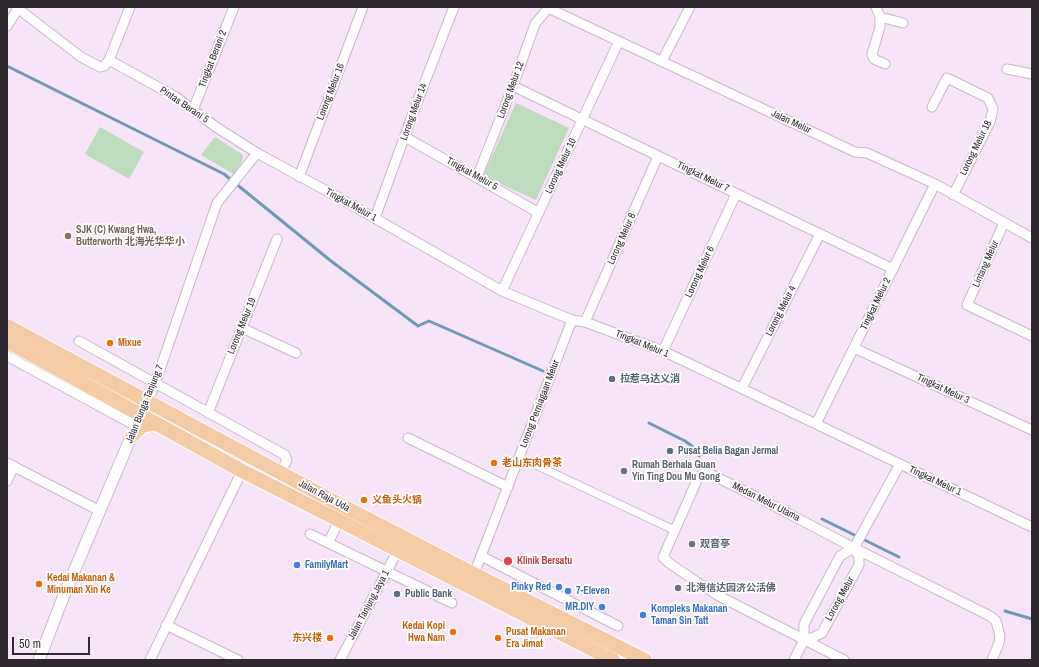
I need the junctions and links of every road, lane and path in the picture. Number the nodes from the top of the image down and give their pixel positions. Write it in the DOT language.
graph roads {
  1 [pos="130,7"];
  2 [pos="234,7"];
  3 [pos="363,7"];
  4 [pos="454,7"];
  5 [pos="690,7"];
  6 [pos="876,7"];
  7 [pos="18,8"];
  8 [pos="549,8"];
  9 [pos="880,17"];
  10 [pos="903,23"];
  11 [pos="7,26"];
  12 [pos="619,41"];
  13 [pos="662,61"];
  14 [pos="107,63"];
  15 [pos="885,64"];
  16 [pos="1007,69"];
  17 [pos="1032,74"];
  18 [pos="513,86"];
  19 [pos="932,107"];
  20 [pos="193,110"];
  21 [pos="582,120"];
  22 [pos="405,137"];
  23 [pos="257,153"];
  24 [pos="658,156"];
  25 [pos="299,177"];
  26 [pos="477,177"];
  27 [pos="935,184"];
  28 [pos="736,194"];
  29 [pos="953,195"];
  30 [pos="539,213"];
  31 [pos="375,218"];
  32 [pos="1004,223"];
  33 [pos="820,234"];
  34 [pos="1032,238"];
  35 [pos="277,239"];
  36 [pos="893,269"];
  37 [pos="502,291"];
  38 [pos="572,320"];
  39 [pos="585,322"];
  40 [pos="7,326"];
  41 [pos="242,328"];
  42 [pos="1032,336"];
  43 [pos="7,341"];
  44 [pos="79,341"];
  45 [pos="854,348"];
  46 [pos="663,351"];
  47 [pos="296,353"];
  48 [pos="7,356"];
  49 [pos="155,384"];
  50 [pos="120,386"];
  51 [pos="742,388"];
  52 [pos="114,400"];
  53 [pos="148,401"];
  54 [pos="208,413"];
  55 [pos="156,423"];
  56 [pos="816,424"];
  57 [pos="136,426"];
  58 [pos="1032,430"];
  59 [pos="408,438"];
  60 [pos="519,457"];
  61 [pos="900,464"];
  62 [pos="11,465"];
  63 [pos="242,471"];
  64 [pos="281,472"];
  65 [pos="7,481"];
  66 [pos="508,487"];
  67 [pos="100,511"];
  68 [pos="339,521"];
  69 [pos="1032,527"];
  70 [pos="674,530"];
  71 [pos="310,534"];
  72 [pos="858,542"];
  73 [pos="328,543"];
  74 [pos="398,550"];
  75 [pos="481,556"];
  76 [pos="387,572"];
  77 [pos="474,574"];
  78 [pos="452,604"];
  79 [pos="166,625"];
  80 [pos="618,626"];
  81 [pos="804,640"];
  82 [pos="39,660"];
  83 [pos="150,660"];
  84 [pos="238,660"];
  85 [pos="340,660"];
  86 [pos="613,660"];
  87 [pos="645,660"];
  88 [pos="794,660"];
  89 [pos="844,660"];
  90 [pos="992,660"];
  1 -- 14 [label="street"];
  2 -- 20 [label="street, Tingkat Berani 2"];
  3 -- 25 [label="street, Lorong Melur 16"];
  4 -- 22 [label="street, Lorong Melur 14"];
  5 -- 13 [label="street"];
  6 -- 9 [label="street"];
  7 -- 11 [label="street"];
  7 -- 14 [label="street, Pintas Berani 5"];
  8 -- 12 [label="street, Jalan Melur"];
  8 -- 18 [label="street, Lorong Melur 12"];
  9 -- 10 [label="street"];
  9 -- 15 [label="street"];
  12 -- 13 [label="street, Jalan Melur"];
  12 -- 21 [label="street, Lorong Melur 10"];
  13 -- 27 [label="street, Jalan Melur"];
  14 -- 20 [label="street, Pintas Berani 5"];
  16 -- 17 [label="street"];
  18 -- 21 [label="street, Tingkat Melur 7"];
  18 -- 26 [label="street, Lorong Melur 12"];
  19 -- 29 [label="street, Lorong Melur 18"];
  20 -- 23 [label="street, Pintas Berani 5"];
  21 -- 24 [label="street, Tingkat Melur 7"];
  21 -- 30 [label="street, Lorong Melur 10"];
  22 -- 26 [label="street, Tingkat Melur 5"];
  22 -- 31 [label="street, Lorong Melur 14"];
  23 -- 25 [label="street, Tingkat Melur 1"];
  23 -- 49 [label="street, Jalan Bunga Tanjung 7"];
  24 -- 28 [label="street, Tingkat Melur 7"];
  24 -- 39 [label="street, Lorong Melur 8"];
  25 -- 31 [label="street, Tingkat Melur 1"];
  26 -- 30 [label="street, Tingkat Melur 5"];
  27 -- 29 [label="street, Jalan Melur"];
  27 -- 36 [label="street, Tingkat Melur 2"];
  28 -- 33 [label="street, Tingkat Melur 7"];
  28 -- 46 [label="street, Lorong Melur 6"];
  29 -- 32 [label="street, Jalan Melur"];
  30 -- 37 [label="street, Lorong Melur 10"];
  31 -- 37 [label="street, Tingkat Melur 1"];
  32 -- 34 [label="street, Jalan Melur"];
  32 -- 42 [label="street, Lintang Melur"];
  33 -- 36 [label="street, Tingkat Melur 7"];
  33 -- 51 [label="street, Lorong Melur 4"];
  35 -- 41 [label="street, Lorong Melur 19"];
  36 -- 45 [label="street, Tingkat Melur 2"];
  37 -- 38 [label="street, Tingkat Melur 1"];
  38 -- 39 [label="street, Tingkat Melur 1"];
  38 -- 60 [label="street, Lorong Perniagaan Melur"];
  39 -- 46 [label="street, Tingkat Melur 1"];
  40 -- 50 [label="main road, Jalan Raja Uda"];
  41 -- 47 [label="street"];
  41 -- 54 [label="street, Lorong Melur 19"];
  43 -- 52 [label="main road, Jalan Raja Uda"];
  44 -- 49 [label="street"];
  45 -- 56 [label="street, Tingkat Melur 2"];
  45 -- 58 [label="street, Tingkat Melur 3"];
  46 -- 51 [label="street, Tingkat Melur 1"];
  48 -- 57 [label="street"];
  49 -- 53 [label="street, Jalan Bunga Tanjung 7"];
  49 -- 54 [label="street"];
  50 -- 52 [label="main road"];
  50 -- 53 [label="main road, Jalan Raja Uda"];
  51 -- 56 [label="street, Tingkat Melur 1"];
  52 -- 57 [label="main road, Jalan Raja Uda"];
  53 -- 57 [label="street, Jalan Bunga Tanjung 7"];
  53 -- 64 [label="main road, Jalan Raja Uda"];
  54 -- 64 [label="street"];
  55 -- 57 [label="main road, Jalan Raja Uda"];
  55 -- 57 [label="main road"];
  55 -- 63 [label="main road, Jalan Raja Uda"];
  56 -- 61 [label="street, Tingkat Melur 1"];
  57 -- 67 [label="street, Jalan Bunga Tanjung 7"];
  59 -- 66 [label="street"];
  60 -- 66 [label="street, Lorong Perniagaan Melur"];
  60 -- 70 [label="street"];
  61 -- 69 [label="street, Tingkat Melur 1"];
  61 -- 72 [label="street, Lorong Melur"];
  62 -- 65 [label="street"];
  62 -- 67 [label="street"];
  63 -- 68 [label="main road, Jalan Raja Uda"];
  63 -- 79 [label="street"];
  64 -- 77 [label="main road, Jalan Raja Uda"];
  66 -- 75 [label="street, Lorong Perniagaan Melur"];
  67 -- 82 [label="street, Jalan Bunga Tanjung 7"];
  68 -- 73 [label="street"];
  68 -- 74 [label="main road, Jalan Raja Uda"];
  70 -- 72 [label="street, Medan Melur Utama"];
  70 -- 81 [label="street, Medan Melur Utama"];
  71 -- 73 [label="street"];
  72 -- 81 [label="street, Lorong Melur"];
  72 -- 81 [label="street, Lorong Melur"];
  72 -- 90 [label="street, Medan Melur Utama"];
  73 -- 76 [label="street"];
  74 -- 76 [label="street, Jalan Tanjung Jaya 1"];
  74 -- 86 [label="main road, Jalan Raja Uda"];
  75 -- 77 [label="street, Lorong Perniagaan Melur"];
  75 -- 80 [label="street"];
  76 -- 78 [label="street"];
  76 -- 85 [label="street, Jalan Tanjung Jaya 1"];
  77 -- 87 [label="main road, Jalan Raja Uda"];
  79 -- 83 [label="street"];
  79 -- 84 [label="street"];
  81 -- 88 [label="street, Lorong Melur"];
  81 -- 89 [label="street, Medan Melur Utama"];
}
